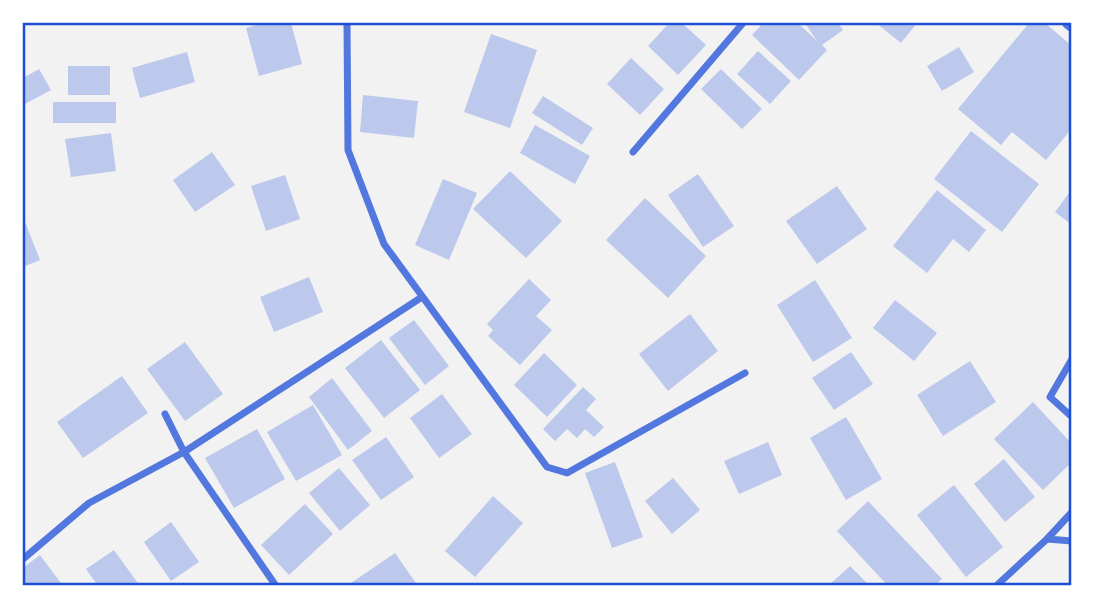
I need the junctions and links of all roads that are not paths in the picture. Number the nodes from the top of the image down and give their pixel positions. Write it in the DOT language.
graph roads {
  1 [pos="347,23"];
  2 [pos="743,23"];
  3 [pos="633,152"];
  4 [pos="422,297"];
  5 [pos="1072,359"];
  6 [pos="744,373"];
  7 [pos="165,414"];
  8 [pos="1072,417"];
  9 [pos="184,452"];
  10 [pos="1072,512"];
  11 [pos="1048,539"];
  12 [pos="1072,541"];
  13 [pos="23,559"];
  14 [pos="276,586"];
  15 [pos="996,586"];
  1 -- 4 [label="street"];
  2 -- 3 [label="street"];
  4 -- 6 [label="street"];
  4 -- 9 [label="street"];
  5 -- 8 [label="street"];
  7 -- 9 [label="street"];
  9 -- 13 [label="street"];
  9 -- 14 [label="street"];
  10 -- 11 [label="street"];
  11 -- 12 [label="street"];
  11 -- 15 [label="street"];
}
